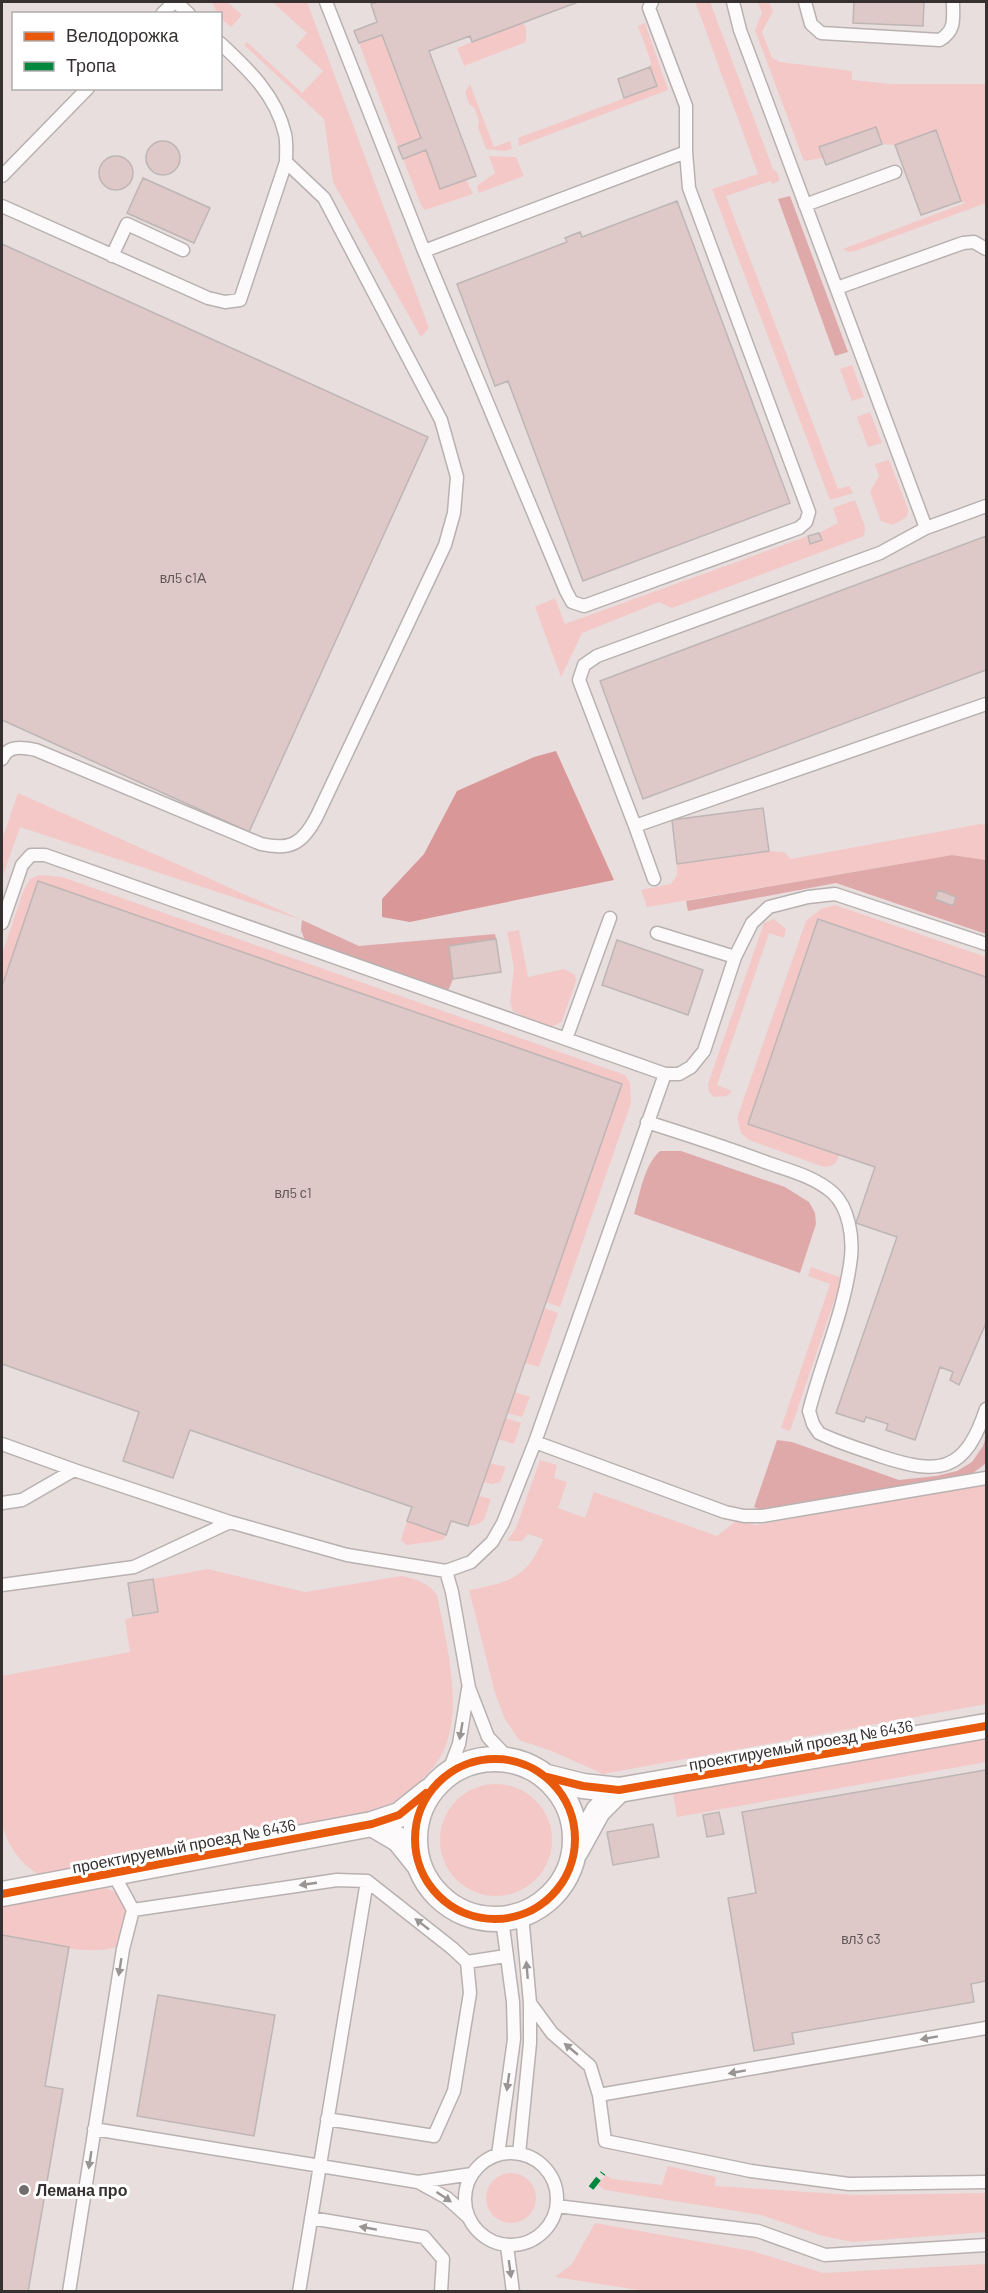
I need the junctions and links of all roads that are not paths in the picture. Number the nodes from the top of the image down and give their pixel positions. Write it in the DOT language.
graph roads {
  1 [pos="175,2"];
  2 [pos="652,2"];
  3 [pos="733,2"];
  4 [pos="805,2"];
  5 [pos="953,2"];
  6 [pos="331,3"];
  7 [pos="187,12"];
  8 [pos="222,45"];
  9 [pos="86,90"];
  10 [pos="686,152"];
  11 [pos="286,162"];
  12 [pos="895,172"];
  13 [pos="2,176"];
  14 [pos="805,205"];
  15 [pos="2,206"];
  16 [pos="987,249"];
  17 [pos="183,250"];
  18 [pos="424,251"];
  19 [pos="112,255"];
  20 [pos="837,288"];
  21 [pos="987,506"];
  22 [pos="926,528"];
  23 [pos="987,704"];
  24 [pos="2,759"];
  25 [pos="635,826"];
  26 [pos="654,879"];
  27 [pos="610,918"];
  28 [pos="2,923"];
  29 [pos="657,933"];
  30 [pos="987,945"];
  31 [pos="735,957"];
  32 [pos="566,1039"];
  33 [pos="665,1074"];
  34 [pos="647,1122"];
  35 [pos="987,1409"];
  36 [pos="535,1442"];
  37 [pos="2,1444"];
  38 [pos="74,1470"];
  39 [pos="987,1478"];
  40 [pos="2,1503"];
  41 [pos="230,1522"];
  42 [pos="446,1571"];
  43 [pos="2,1585"];
  44 [pos="469,1688"];
  45 [pos="987,1726"];
  46 [pos="509,1759"];
  47 [pos="547,1777"];
  48 [pos="441,1780"];
  49 [pos="619,1790"];
  50 [pos="372,1824"];
  51 [pos="575,1853"];
  52 [pos="419,1865"];
  53 [pos="113,1873"];
  54 [pos="367,1881"];
  55 [pos="2,1894"];
  56 [pos="133,1910"];
  57 [pos="512,1917"];
  58 [pos="506,1956"];
  59 [pos="467,1962"];
  60 [pos="530,2003"];
  61 [pos="987,2028"];
  62 [pos="552,2033"];
  63 [pos="530,2043"];
  64 [pos="599,2095"];
  65 [pos="327,2120"];
  66 [pos="94,2129"];
  67 [pos="519,2154"];
  68 [pos="498,2155"];
  69 [pos="320,2166"];
  70 [pos="472,2174"];
  71 [pos="418,2182"];
  72 [pos="987,2182"];
  73 [pos="556,2206"];
  74 [pos="468,2217"];
  75 [pos="311,2218"];
  76 [pos="987,2245"];
  77 [pos="507,2246"];
  78 [pos="69,2292"];
  79 [pos="299,2292"];
  80 [pos="441,2292"];
  81 [pos="513,2292"];
  1 -- 7 [label="lane"];
  2 -- 10 [label="lane"];
  3 -- 14 [label="lane"];
  4 -- 5 [label="lane"];
  6 -- 18 [label="lane"];
  8 -- 11 [label="lane"];
  9 -- 13 [label="lane"];
  10 -- 18 [label="lane"];
  10 -- 18 [label="lane"];
  11 -- 19 [label="lane"];
  11 -- 24 [label="lane"];
  12 -- 14 [label="lane"];
  14 -- 20 [label="lane"];
  15 -- 19 [label="lane"];
  16 -- 20 [label="lane"];
  17 -- 19 [label="lane"];
  20 -- 22 [label="lane"];
  21 -- 22 [label="lane"];
  22 -- 25 [label="lane"];
  23 -- 25 [label="lane"];
  25 -- 26 [label="lane"];
  27 -- 32 [label="lane"];
  28 -- 32 [label="lane"];
  29 -- 31 [label="lane"];
  30 -- 31 [label="lane"];
  31 -- 33 [label="lane"];
  32 -- 33 [label="lane"];
  33 -- 34 [label="lane"];
  34 -- 35 [label="lane"];
  34 -- 36 [label="lane"];
  36 -- 39 [label="lane"];
  36 -- 42 [label="lane"];
  37 -- 38 [label="lane"];
  38 -- 40 [label="lane"];
  38 -- 41 [label="lane"];
  41 -- 42 [label="lane"];
  41 -- 43 [label="lane"];
  42 -- 44 [label="lane"];
  44 -- 46 [label="lane"];
  44 -- 48 [label="lane, one-way"];
  45 -- 49 [label="street, проектируемый проезд № 6436"];
  46 -- 47 [label="street"];
  46 -- 48 [label="street"];
  47 -- 49 [label="street, проектируемый проезд № 6436"];
  47 -- 51 [label="street"];
  48 -- 50 [label="street, проектируемый проезд № 6436"];
  48 -- 52 [label="street"];
  49 -- 51 [label="street"];
  50 -- 52 [label="street"];
  50 -- 53 [label="street, проектируемый проезд № 6436"];
  51 -- 57 [label="street"];
  52 -- 57 [label="street"];
  53 -- 55 [label="street, проектируемый проезд № 6436"];
  53 -- 56 [label="lane"];
  54 -- 56 [label="lane, one-way"];
  59 -- 54 [label="lane, one-way"];
  54 -- 65 [label="lane"];
  56 -- 66 [label="lane, one-way"];
  57 -- 58 [label="lane"];
  60 -- 57 [label="lane, one-way"];
  58 -- 59 [label="lane"];
  58 -- 68 [label="lane, one-way"];
  59 -- 65 [label="lane"];
  60 -- 62 [label="lane"];
  60 -- 63 [label="lane"];
  61 -- 64 [label="lane, one-way"];
  62 -- 63 [label="lane"];
  64 -- 62 [label="lane, one-way"];
  63 -- 67 [label="lane"];
  64 -- 72 [label="lane"];
  65 -- 69 [label="lane"];
  66 -- 69 [label="lane"];
  66 -- 78 [label="lane, one-way"];
  67 -- 68 [label="lane"];
  67 -- 73 [label="lane"];
  68 -- 70 [label="lane"];
  69 -- 71 [label="lane"];
  69 -- 75 [label="lane"];
  70 -- 71 [label="lane"];
  70 -- 74 [label="lane"];
  71 -- 74 [label="lane, one-way"];
  73 -- 76 [label="lane"];
  73 -- 77 [label="lane"];
  74 -- 77 [label="lane"];
  75 -- 79 [label="lane"];
  80 -- 75 [label="lane, one-way"];
  77 -- 81 [label="lane, one-way"];
}
